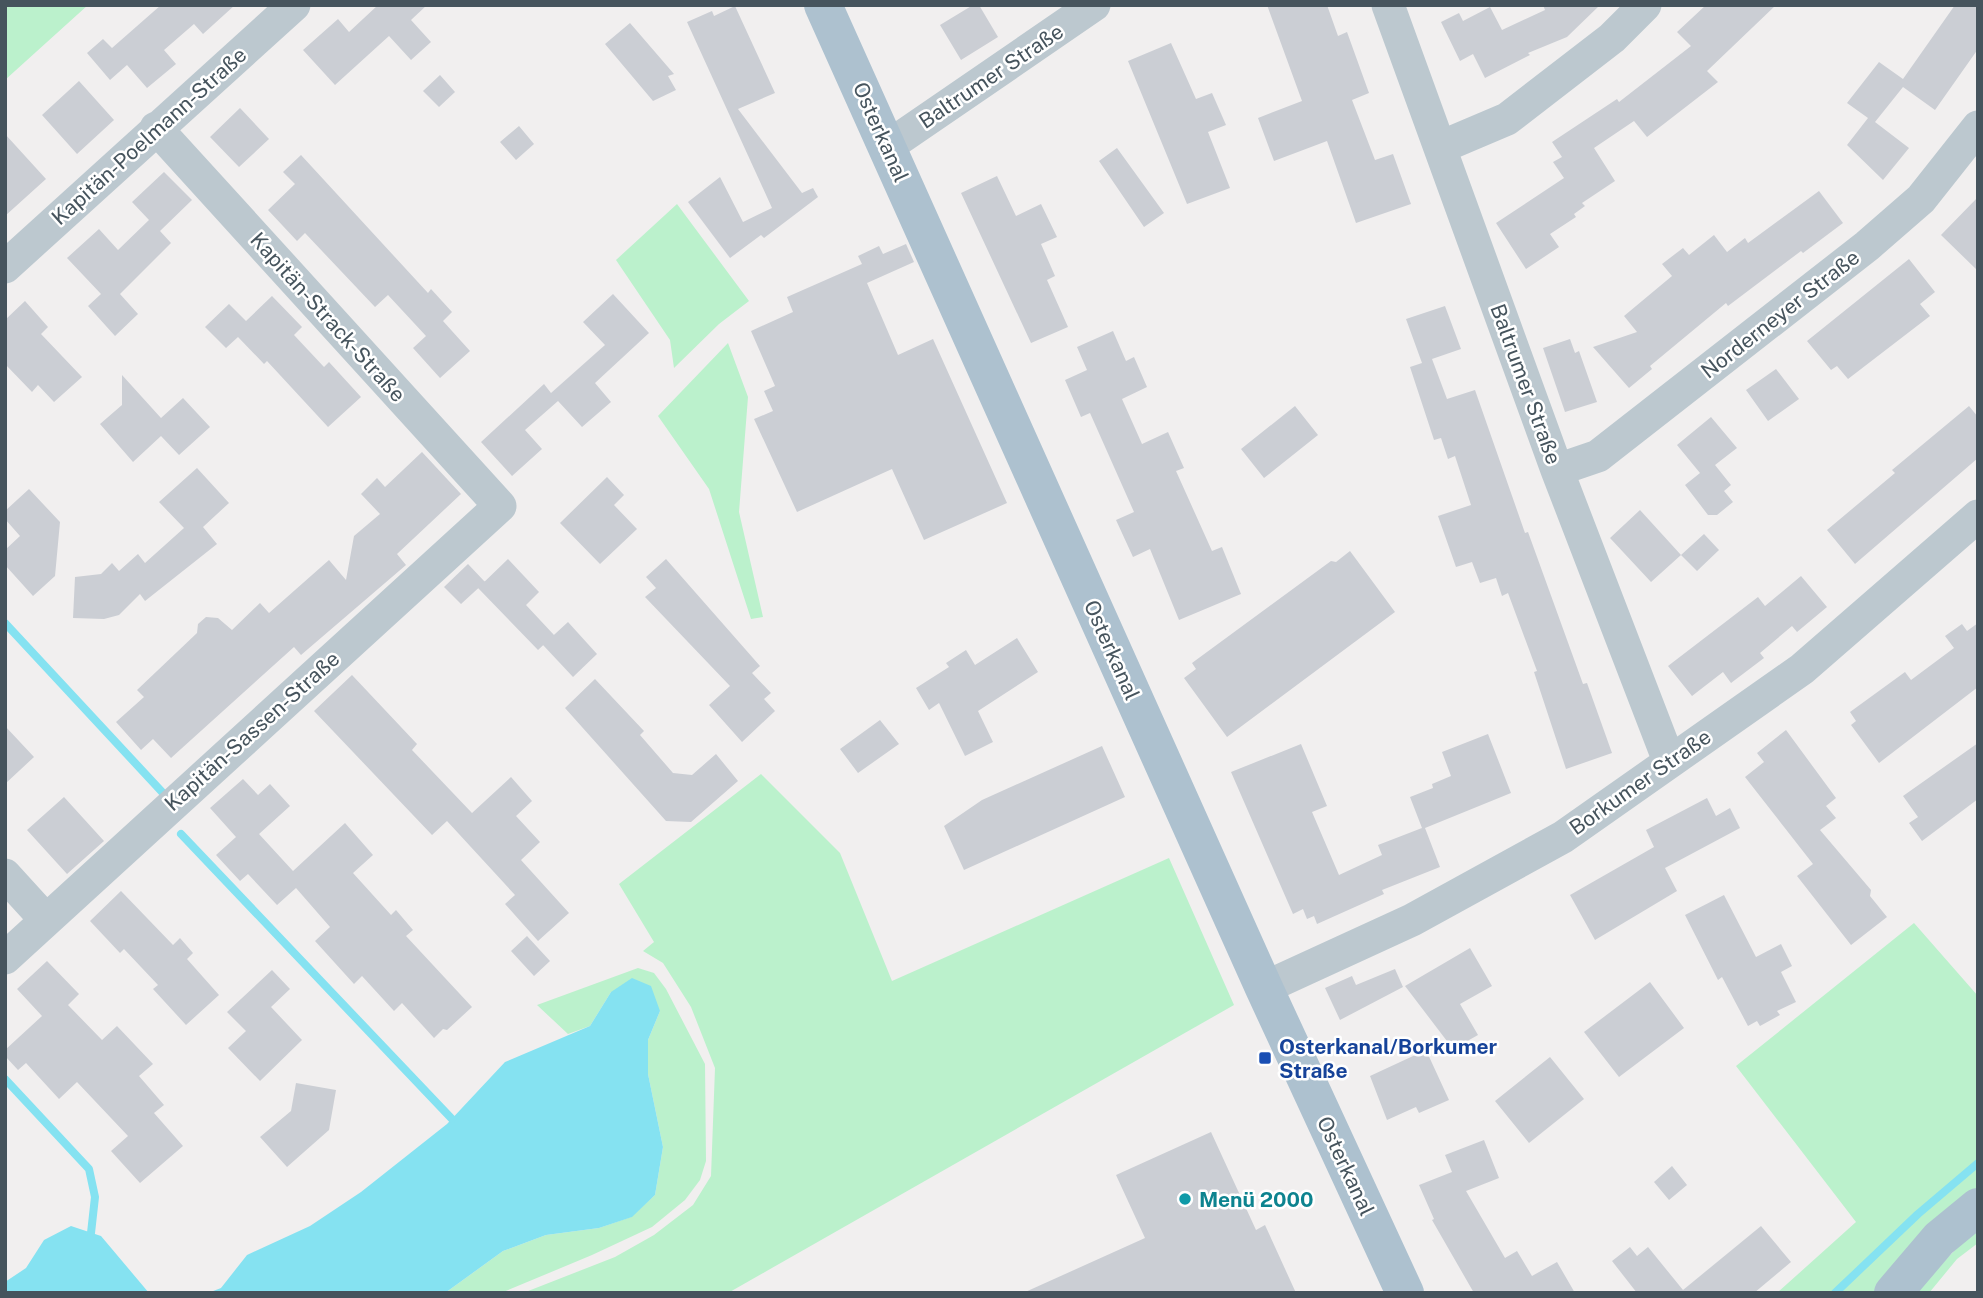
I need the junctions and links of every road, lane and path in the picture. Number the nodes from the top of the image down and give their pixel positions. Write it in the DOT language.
graph roads {
  1 [pos="294,5"];
  2 [pos="823,5"];
  3 [pos="1094,5"];
  4 [pos="1388,5"];
  5 [pos="1645,5"];
  6 [pos="1978,127"];
  7 [pos="156,128"];
  8 [pos="887,146"];
  9 [pos="1441,147"];
  10 [pos="5,267"];
  11 [pos="1557,470"];
  12 [pos="500,506"];
  13 [pos="1978,516"];
  14 [pos="1670,761"];
  15 [pos="5,875"];
  16 [pos="46,920"];
  17 [pos="5,958"];
  18 [pos="1264,988"];
  19 [pos="1978,1207"];
  20 [pos="1405,1293"];
  21 [pos="1893,1293"];
  1 -- 7 [label="street, Kapitän-Poelmann-Straße"];
  2 -- 8 [label="main road, Osterkanal"];
  3 -- 8 [label="street, Baltrumer Straße"];
  4 -- 9 [label="street, Baltrumer Straße"];
  5 -- 9 [label="street"];
  6 -- 11 [label="street, Norderneyer Straße"];
  7 -- 10 [label="street, Kapitän-Poelmann-Straße"];
  7 -- 12 [label="street, Kapitän-Strack-Straße"];
  8 -- 18 [label="main road, Osterkanal"];
  9 -- 11 [label="street, Baltrumer Straße"];
  11 -- 14 [label="street, Baltrumer Straße"];
  12 -- 16 [label="street, Kapitän-Sassen-Straße"];
  13 -- 14 [label="street, Borkumer Straße"];
  14 -- 18 [label="street, Borkumer Straße"];
  15 -- 16 [label="street"];
  16 -- 17 [label="street, Kapitän-Sassen-Straße"];
  18 -- 20 [label="main road, Osterkanal"];
  19 -- 21 [label="main road"];
}
